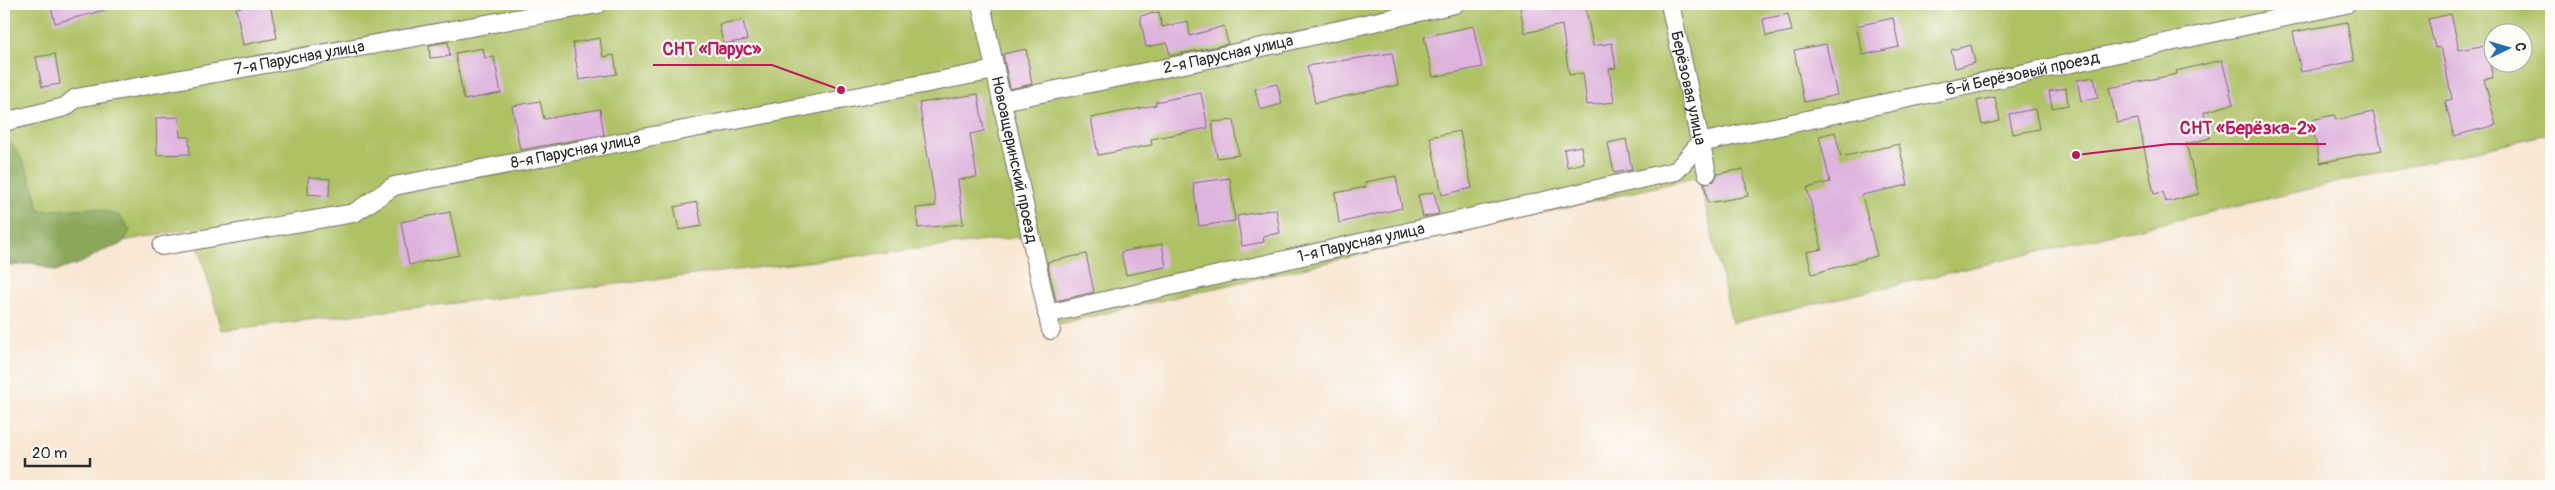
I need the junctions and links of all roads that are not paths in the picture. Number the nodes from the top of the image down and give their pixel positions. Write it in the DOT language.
graph roads {
  1 [pos="598,4"];
  2 [pos="981,4"];
  3 [pos="1454,4"];
  4 [pos="1670,4"];
  5 [pos="2346,4"];
  6 [pos="995,70"];
  7 [pos="1002,102"];
  8 [pos="4,122"];
  9 [pos="1700,143"];
  10 [pos="1707,173"];
  11 [pos="162,246"];
  12 [pos="1049,322"];
  1 -- 8 [label="street, 7-я Парусная улица"];
  2 -- 6 [label="street, Новоащеринский проезд"];
  3 -- 7 [label="street, 2-я Парусная улица"];
  4 -- 9 [label="street, Берёзовая улица"];
  5 -- 9 [label="street, 6-й Берёзовый проезд"];
  6 -- 7 [label="street, Новоащеринский проезд"];
  6 -- 11 [label="street, 8-я Парусная улица"];
  7 -- 12 [label="street, Новоащеринский проезд"];
  9 -- 10 [label="street, Берёзовая улица"];
  9 -- 12 [label="street, 1-я Парусная улица"];
}
